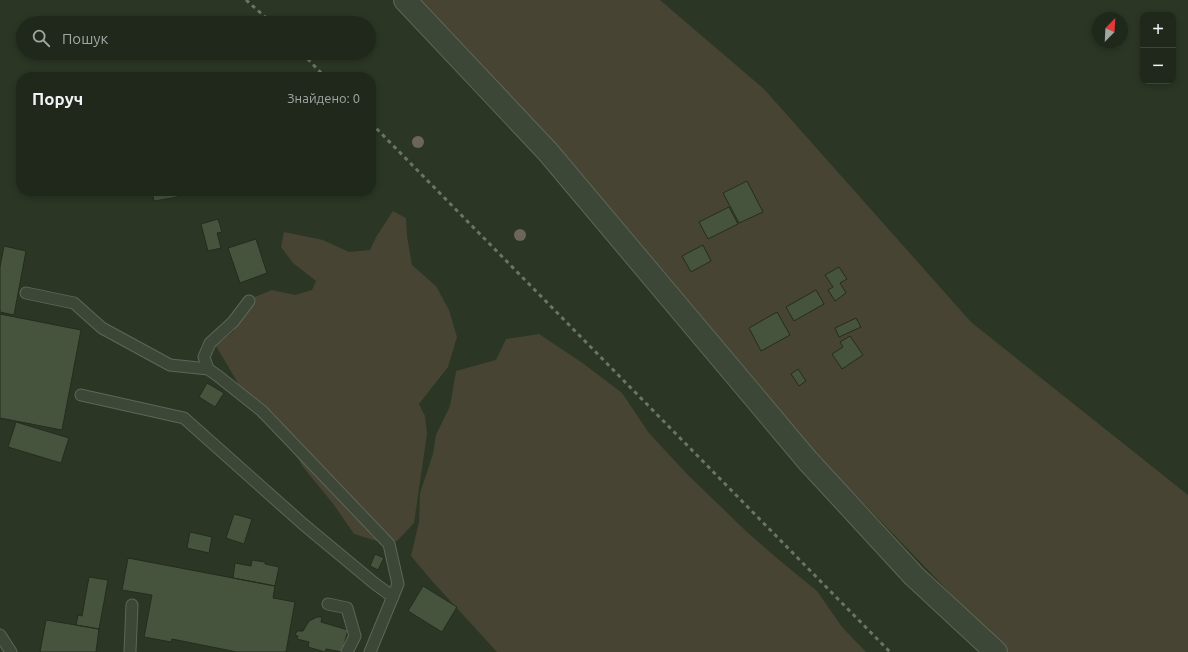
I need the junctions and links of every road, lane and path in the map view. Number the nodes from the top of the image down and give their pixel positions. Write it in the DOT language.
graph roads {
  1 [pos="405,0"];
  2 [pos="26,293"];
  3 [pos="249,301"];
  4 [pos="208,369"];
  5 [pos="81,395"];
  6 [pos="393,597"];
  7 [pos="132,604"];
  8 [pos="328,604"];
  9 [pos="0,635"];
  10 [pos="11,652"];
  11 [pos="130,652"];
  12 [pos="348,652"];
  13 [pos="370,652"];
  14 [pos="996,652"];
  1 -- 14 [label="street"];
  2 -- 4 [label="lane"];
  3 -- 4 [label="lane"];
  4 -- 6 [label="lane"];
  5 -- 6 [label="lane"];
  6 -- 13 [label="lane"];
  7 -- 11 [label="lane"];
  8 -- 12 [label="lane"];
  9 -- 10 [label="lane"];
}
